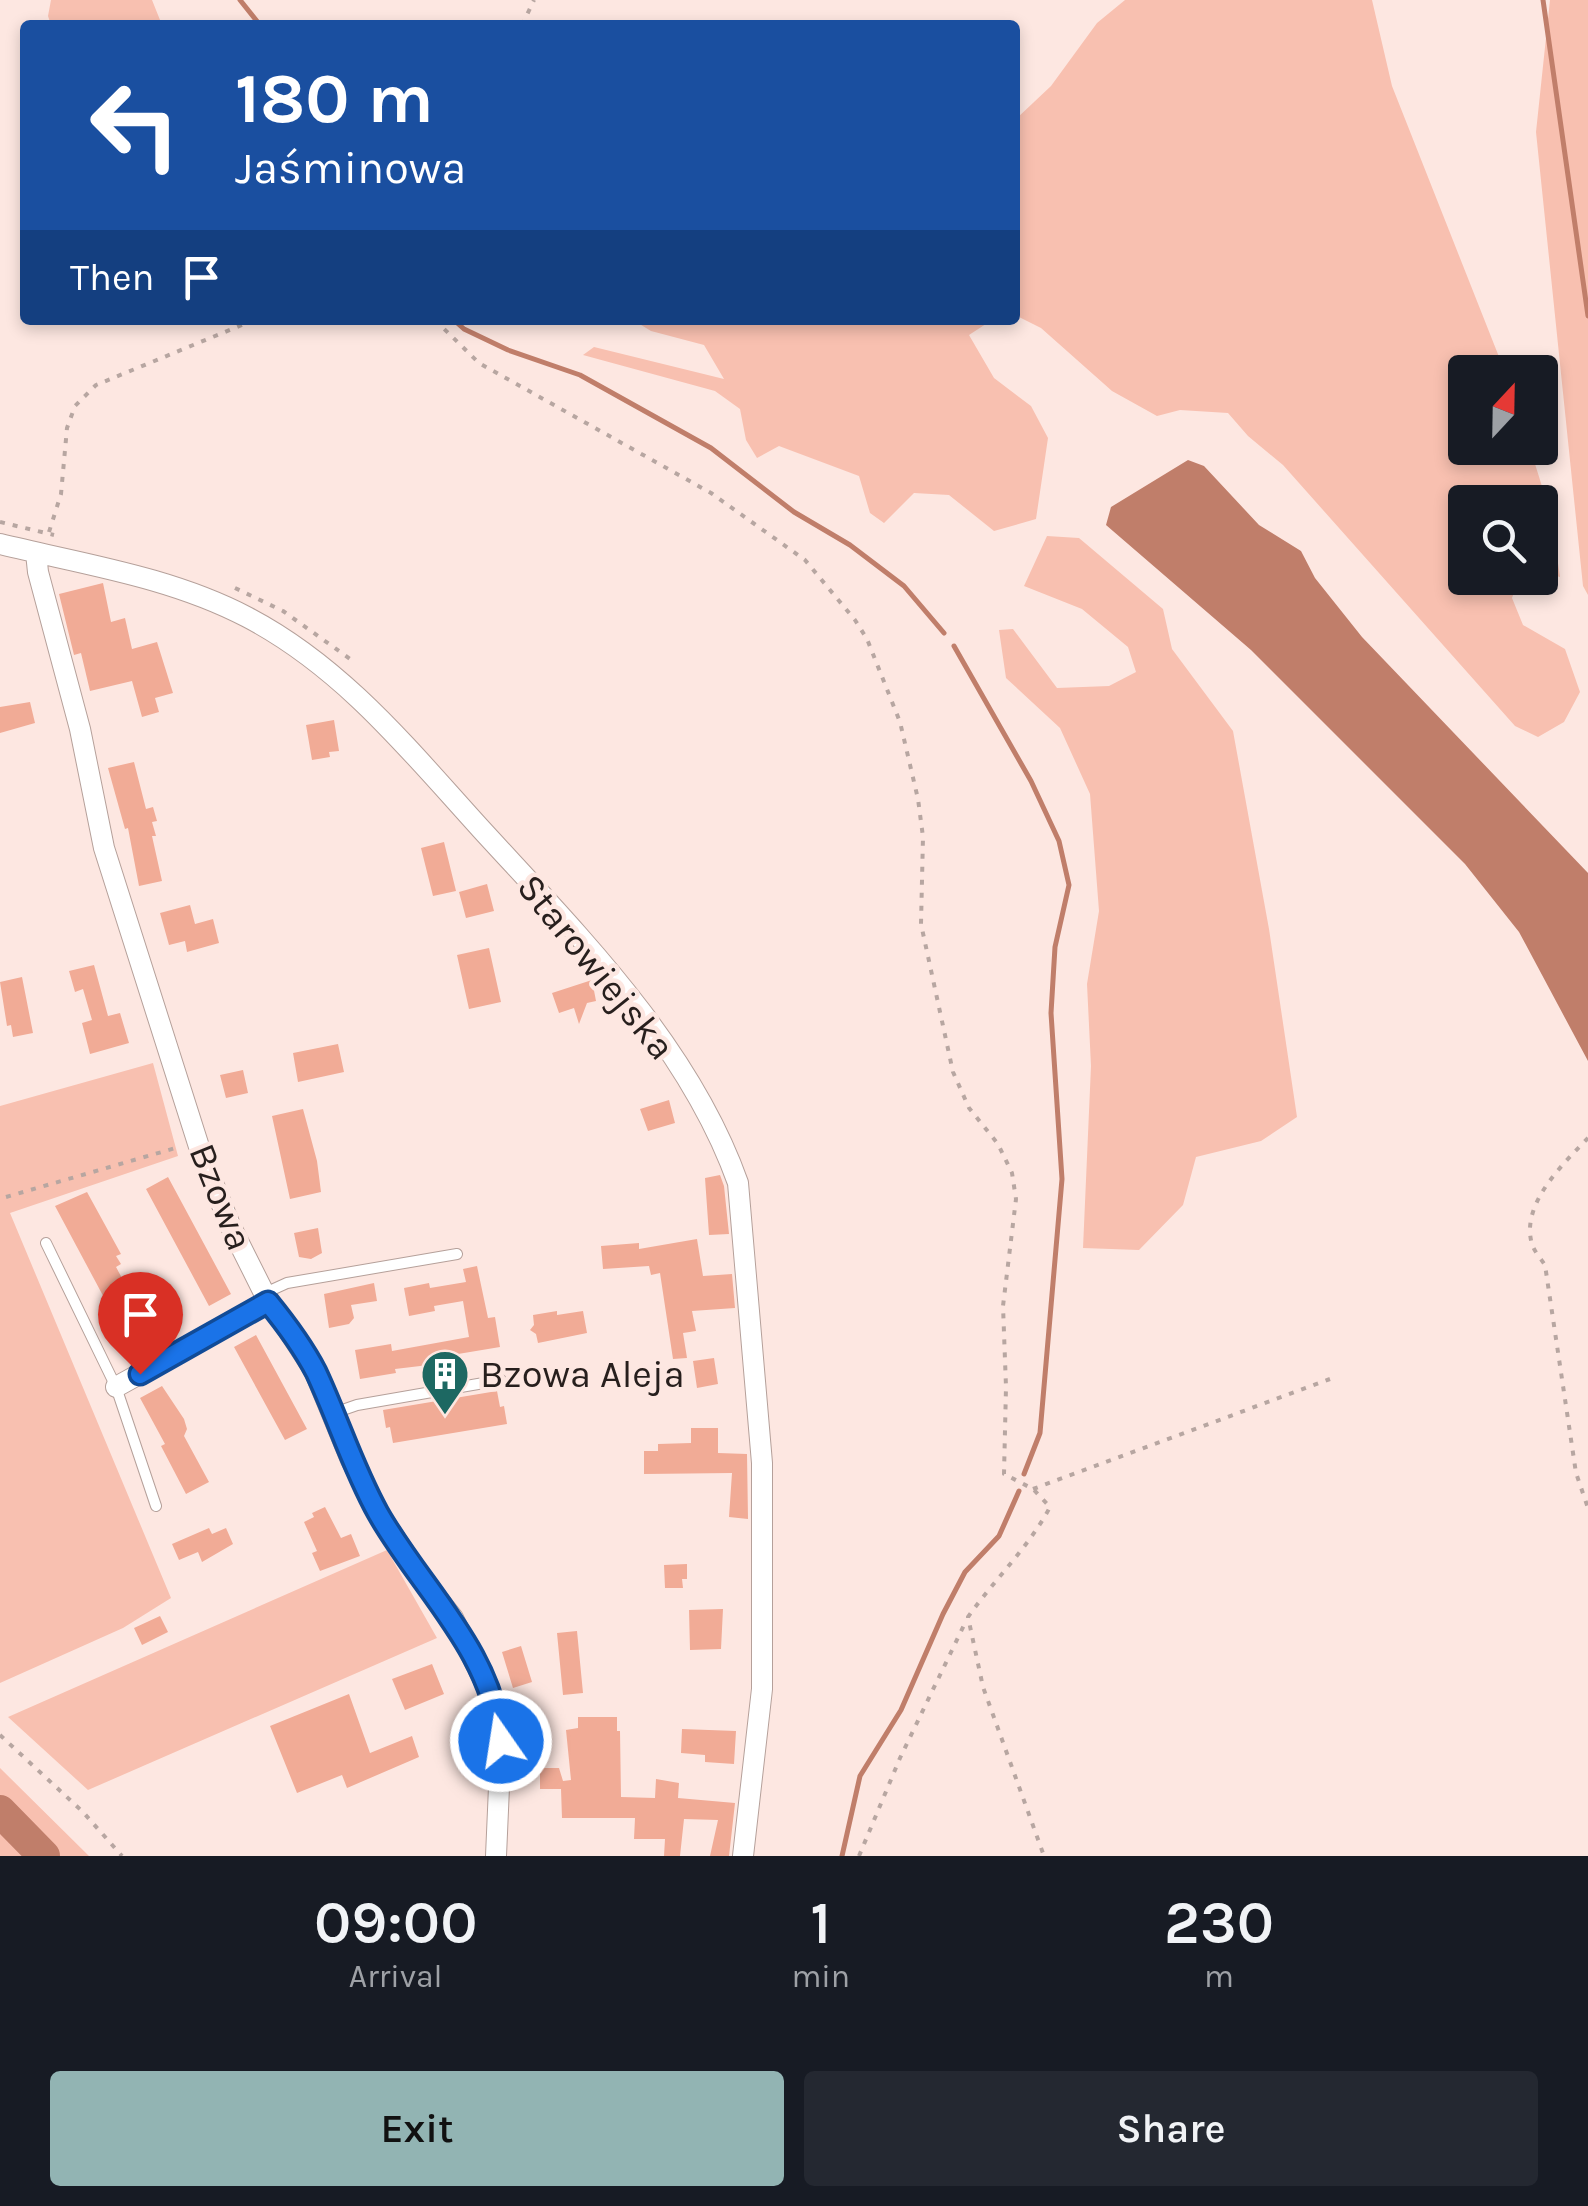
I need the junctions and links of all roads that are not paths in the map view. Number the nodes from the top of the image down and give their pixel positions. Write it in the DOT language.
graph roads {
  1 [pos="0,544"];
  2 [pos="36,553"];
  3 [pos="46,1242"];
  4 [pos="457,1254"];
  5 [pos="266,1298"];
  6 [pos="501,1380"];
  7 [pos="116,1387"];
  8 [pos="334,1414"];
  9 [pos="156,1506"];
  10 [pos="496,1856"];
  11 [pos="744,1856"];
  1 -- 2 [label="street, Starowiejska"];
  2 -- 5 [label="street, Bzowa"];
  2 -- 11 [label="street, Starowiejska"];
  3 -- 7 [label="lane"];
  4 -- 5 [label="lane"];
  5 -- 7 [label="street"];
  5 -- 8 [label="street, Bzowa"];
  6 -- 8 [label="lane"];
  7 -- 9 [label="lane"];
  8 -- 10 [label="street, Bzowa"];
}
